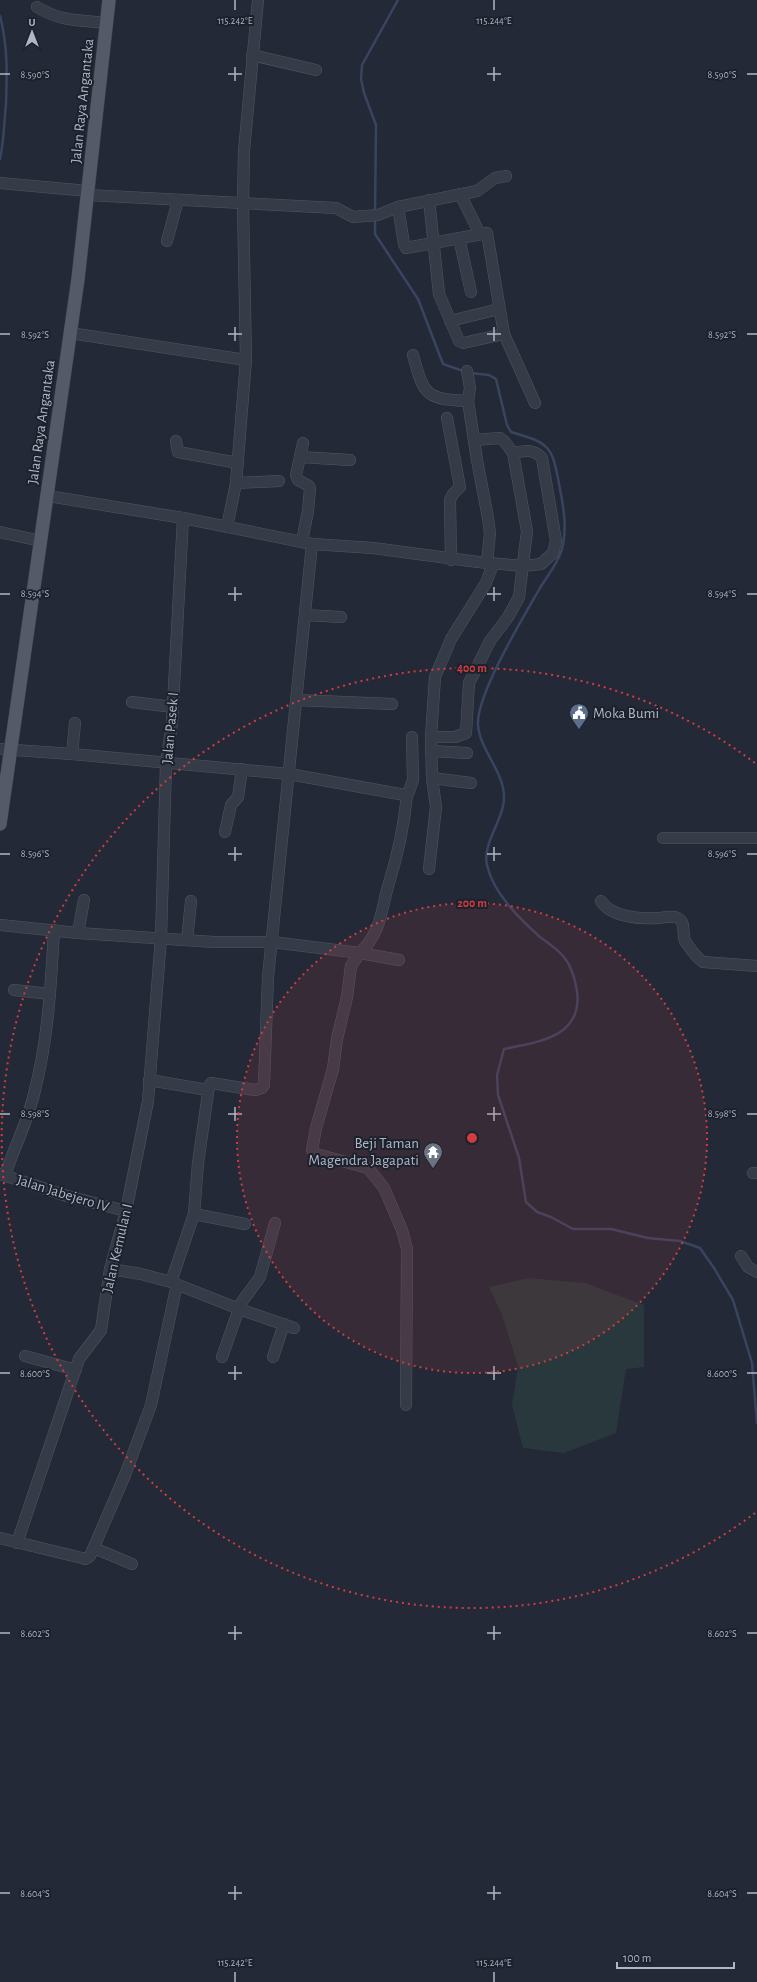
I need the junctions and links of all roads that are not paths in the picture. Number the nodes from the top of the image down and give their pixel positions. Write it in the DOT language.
graph roads {
  1 [pos="109,0"];
  2 [pos="258,0"];
  3 [pos="37,7"];
  4 [pos="106,22"];
  5 [pos="252,55"];
  6 [pos="316,70"];
  7 [pos="506,176"];
  8 [pos="0,183"];
  9 [pos="88,193"];
  10 [pos="460,194"];
  11 [pos="178,200"];
  12 [pos="429,200"];
  13 [pos="243,203"];
  14 [pos="398,207"];
  15 [pos="480,234"];
  16 [pos="459,238"];
  17 [pos="168,240"];
  18 [pos="434,243"];
  19 [pos="471,292"];
  20 [pos="499,309"];
  21 [pos="450,321"];
  22 [pos="70,333"];
  23 [pos="504,334"];
  24 [pos="413,355"];
  25 [pos="246,360"];
  26 [pos="466,371"];
  27 [pos="468,401"];
  28 [pos="535,403"];
  29 [pos="447,418"];
  30 [pos="474,440"];
  31 [pos="176,441"];
  32 [pos="303,444"];
  33 [pos="513,453"];
  34 [pos="300,457"];
  35 [pos="350,460"];
  36 [pos="238,463"];
  37 [pos="278,481"];
  38 [pos="236,483"];
  39 [pos="48,496"];
  40 [pos="183,518"];
  41 [pos="227,527"];
  42 [pos="0,532"];
  43 [pos="41,541"];
  44 [pos="307,542"];
  45 [pos="451,560"];
  46 [pos="482,562"];
  47 [pos="523,566"];
  48 [pos="305,615"];
  49 [pos="341,617"];
  50 [pos="296,700"];
  51 [pos="132,702"];
  52 [pos="392,704"];
  53 [pos="173,707"];
  54 [pos="75,723"];
  55 [pos="431,737"];
  56 [pos="412,738"];
  57 [pos="5,750"];
  58 [pos="431,751"];
  59 [pos="467,753"];
  60 [pos="72,754"];
  61 [pos="166,764"];
  62 [pos="242,769"];
  63 [pos="289,774"];
  64 [pos="432,778"];
  65 [pos="471,783"];
  66 [pos="407,795"];
  67 [pos="0,824"];
  68 [pos="225,832"];
  69 [pos="663,838"];
  70 [pos="757,838"];
  71 [pos="429,869"];
  72 [pos="84,900"];
  73 [pos="191,900"];
  74 [pos="601,900"];
  75 [pos="0,925"];
  76 [pos="54,930"];
  77 [pos="78,933"];
  78 [pos="161,938"];
  79 [pos="187,940"];
  80 [pos="272,942"];
  81 [pos="360,953"];
  82 [pos="399,960"];
  83 [pos="757,966"];
  84 [pos="14,990"];
  85 [pos="50,994"];
  86 [pos="149,1080"];
  87 [pos="208,1090"];
  88 [pos="3,1174"];
  89 [pos="126,1211"];
  90 [pos="194,1214"];
  91 [pos="275,1223"];
  92 [pos="245,1224"];
  93 [pos="741,1256"];
  94 [pos="110,1269"];
  95 [pos="757,1272"];
  96 [pos="174,1283"];
  97 [pos="239,1309"];
  98 [pos="25,1356"];
  99 [pos="222,1357"];
  100 [pos="273,1357"];
  101 [pos="76,1370"];
  102 [pos="406,1405"];
  103 [pos="0,1538"];
  104 [pos="17,1543"];
  105 [pos="94,1548"];
  106 [pos="132,1564"];
  1 -- 4 [label="main road, Jalan Raya Angantaka"];
  2 -- 5 [label="street"];
  3 -- 4 [label="street"];
  4 -- 9 [label="main road, Jalan Raya Angantaka"];
  5 -- 6 [label="street"];
  5 -- 13 [label="street"];
  7 -- 10 [label="street"];
  8 -- 9 [label="street"];
  9 -- 11 [label="street"];
  9 -- 22 [label="main road, Jalan Raya Angantaka"];
  10 -- 12 [label="street"];
  10 -- 15 [label="street"];
  11 -- 13 [label="street"];
  11 -- 17 [label="street"];
  12 -- 14 [label="street"];
  12 -- 18 [label="street"];
  13 -- 14 [label="street"];
  13 -- 25 [label="street"];
  14 -- 18 [label="street"];
  15 -- 16 [label="street"];
  15 -- 20 [label="street"];
  16 -- 18 [label="street"];
  16 -- 19 [label="street"];
  18 -- 21 [label="street"];
  20 -- 21 [label="street"];
  20 -- 23 [label="street"];
  21 -- 23 [label="street"];
  22 -- 25 [label="street"];
  22 -- 39 [label="main road, Jalan Raya Angantaka"];
  23 -- 28 [label="street"];
  24 -- 27 [label="street"];
  25 -- 36 [label="street"];
  26 -- 27 [label="street"];
  27 -- 30 [label="street"];
  29 -- 45 [label="street"];
  30 -- 33 [label="street"];
  30 -- 46 [label="street"];
  31 -- 36 [label="street"];
  32 -- 34 [label="street"];
  33 -- 47 [label="street"];
  33 -- 47 [label="street"];
  34 -- 35 [label="street"];
  34 -- 44 [label="street"];
  36 -- 38 [label="street"];
  37 -- 38 [label="street"];
  38 -- 41 [label="street"];
  39 -- 40 [label="street"];
  39 -- 43 [label="main road, Jalan Raya Angantaka"];
  40 -- 41 [label="street"];
  40 -- 53 [label="street, Jalan Pasek I"];
  41 -- 44 [label="street"];
  42 -- 43 [label="street"];
  43 -- 57 [label="main road, Jalan Raya Angantaka"];
  44 -- 45 [label="street"];
  44 -- 48 [label="street"];
  45 -- 46 [label="street"];
  46 -- 47 [label="street"];
  46 -- 55 [label="street"];
  47 -- 55 [label="street"];
  48 -- 49 [label="street"];
  48 -- 50 [label="street"];
  50 -- 52 [label="street"];
  50 -- 63 [label="street"];
  51 -- 53 [label="street"];
  53 -- 61 [label="street, Jalan Pasek I"];
  54 -- 60 [label="street"];
  55 -- 58 [label="street"];
  56 -- 66 [label="street"];
  57 -- 60 [label="street"];
  57 -- 67 [label="main road, Jalan Raya Angantaka"];
  58 -- 59 [label="street"];
  58 -- 64 [label="street"];
  60 -- 61 [label="street"];
  61 -- 62 [label="street"];
  61 -- 78 [label="street, Jalan Pasek I"];
  62 -- 63 [label="street"];
  62 -- 68 [label="street"];
  63 -- 66 [label="street"];
  63 -- 80 [label="street"];
  64 -- 65 [label="street"];
  64 -- 71 [label="street"];
  66 -- 81 [label="street"];
  69 -- 70 [label="street"];
  72 -- 77 [label="street"];
  73 -- 79 [label="street"];
  74 -- 83 [label="street"];
  75 -- 76 [label="street"];
  76 -- 77 [label="street"];
  76 -- 85 [label="street"];
  77 -- 78 [label="street"];
  78 -- 79 [label="street"];
  78 -- 86 [label="street, Jalan Kemulan I"];
  79 -- 80 [label="street"];
  80 -- 81 [label="street"];
  80 -- 87 [label="street"];
  81 -- 82 [label="street"];
  81 -- 102 [label="street"];
  84 -- 85 [label="street"];
  85 -- 88 [label="street"];
  86 -- 87 [label="street"];
  86 -- 89 [label="street, Jalan Kemulan I"];
  87 -- 90 [label="street"];
  88 -- 89 [label="street, Jalan Jabejero IV"];
  89 -- 94 [label="street, Jalan Kemulan I"];
  90 -- 92 [label="street"];
  90 -- 96 [label="street"];
  91 -- 97 [label="street"];
  93 -- 95 [label="street"];
  94 -- 96 [label="street"];
  94 -- 101 [label="street, Jalan Kemulan I"];
  96 -- 97 [label="street"];
  96 -- 105 [label="street"];
  97 -- 99 [label="street"];
  97 -- 100 [label="street"];
  98 -- 101 [label="street"];
  101 -- 104 [label="street, Jalan Kemulan I"];
  103 -- 104 [label="street"];
  104 -- 105 [label="street"];
  105 -- 106 [label="street"];
}
